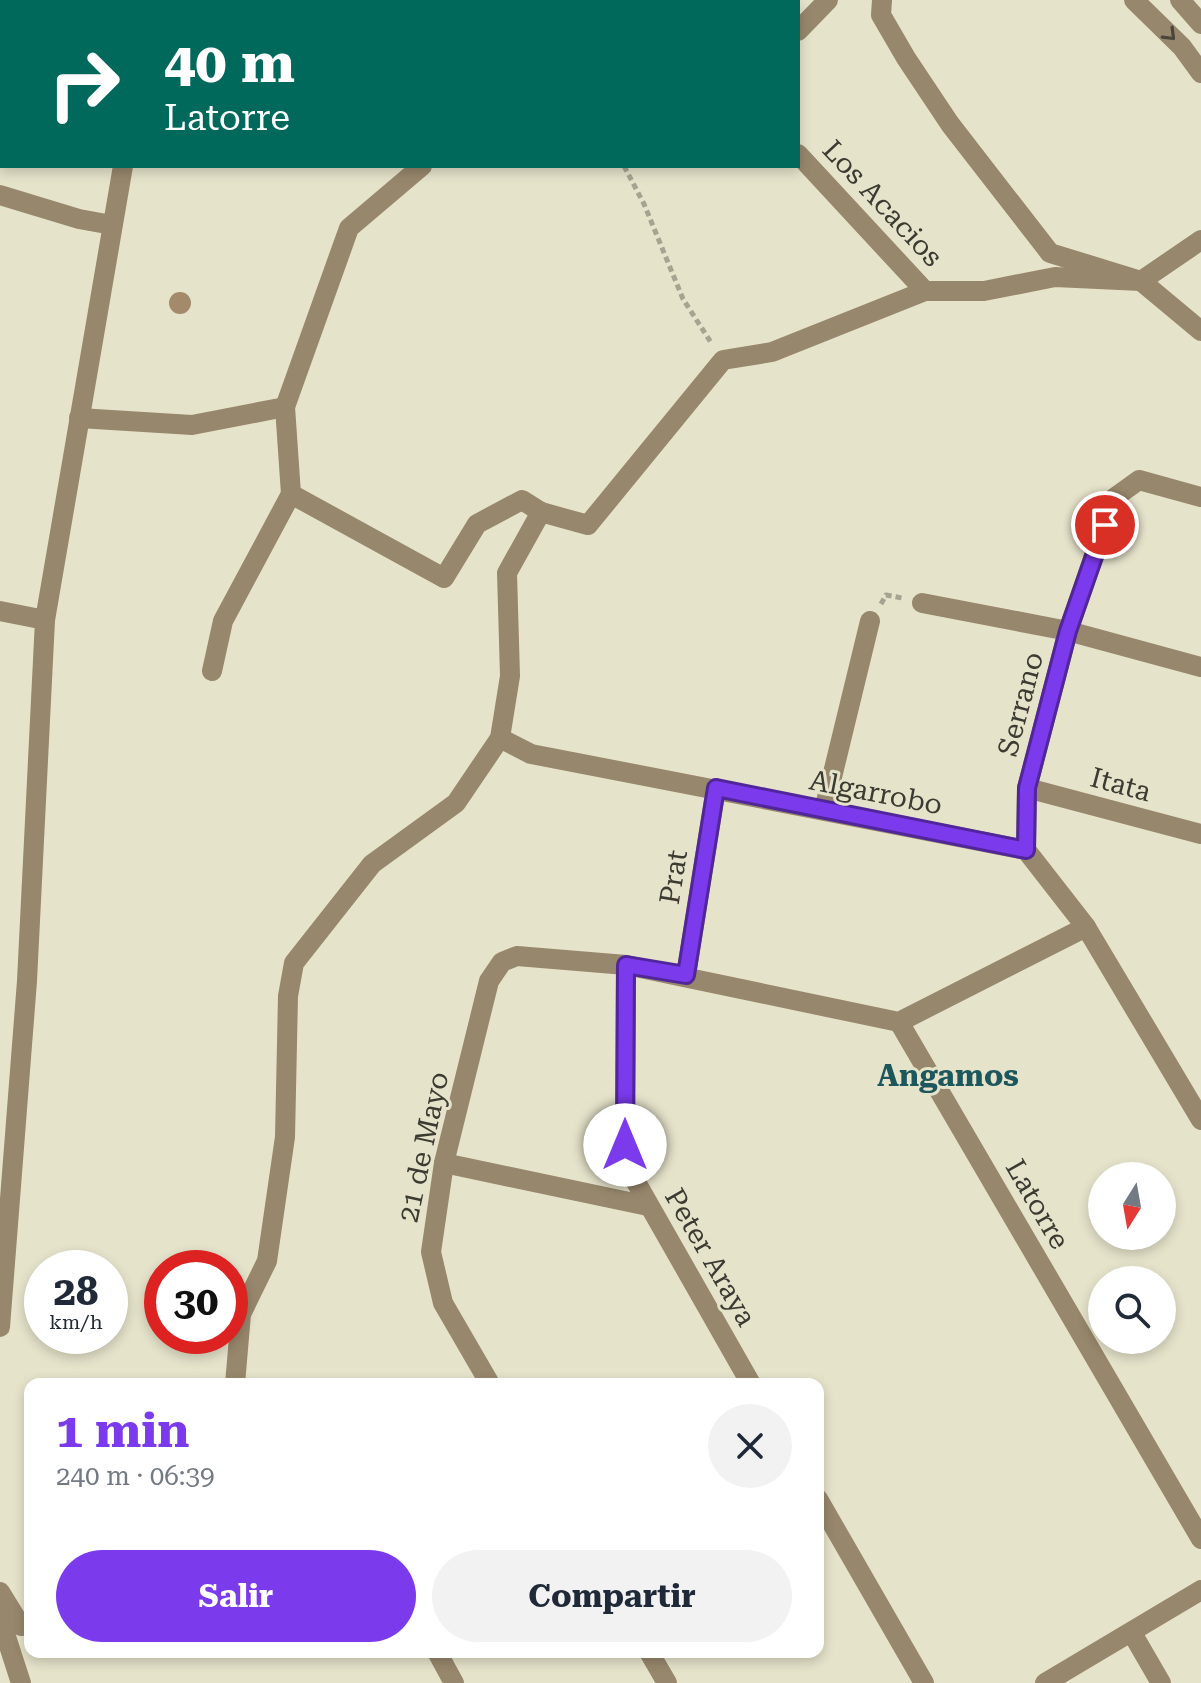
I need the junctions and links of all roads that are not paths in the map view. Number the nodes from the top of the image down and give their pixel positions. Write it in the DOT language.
graph roads {
  1 [pos="828,0"];
  2 [pos="882,0"];
  3 [pos="1134,0"];
  4 [pos="1180,0"];
  5 [pos="1201,24"];
  6 [pos="800,29"];
  7 [pos="1201,73"];
  8 [pos="800,156"];
  9 [pos="123,168"];
  10 [pos="420,168"];
  11 [pos="0,195"];
  12 [pos="112,225"];
  13 [pos="1201,240"];
  14 [pos="1141,281"];
  15 [pos="925,291"];
  16 [pos="1201,331"];
  17 [pos="285,407"];
  18 [pos="79,418"];
  19 [pos="291,494"];
  20 [pos="1201,497"];
  21 [pos="541,512"];
  22 [pos="922,603"];
  23 [pos="0,611"];
  24 [pos="45,620"];
  25 [pos="870,621"];
  26 [pos="1068,631"];
  27 [pos="1201,667"];
  28 [pos="212,671"];
  29 [pos="500,738"];
  30 [pos="716,788"];
  31 [pos="1027,788"];
  32 [pos="824,810"];
  33 [pos="1201,834"];
  34 [pos="1026,850"];
  35 [pos="1086,927"];
  36 [pos="626,965"];
  37 [pos="686,975"];
  38 [pos="899,1022"];
  39 [pos="1201,1120"];
  40 [pos="444,1163"];
  41 [pos="648,1206"];
  42 [pos="0,1327"];
  43 [pos="236,1378"];
  44 [pos="487,1378"];
  45 [pos="748,1378"];
  46 [pos="824,1509"];
  47 [pos="1201,1539"];
  48 [pos="1201,1590"];
  49 [pos="0,1592"];
  50 [pos="0,1618"];
  51 [pos="24,1625"];
  52 [pos="1132,1633"];
  53 [pos="440,1658"];
  54 [pos="652,1658"];
  55 [pos="21,1683"];
  56 [pos="454,1683"];
  57 [pos="667,1683"];
  58 [pos="924,1683"];
  59 [pos="1045,1683"];
  60 [pos="1161,1683"];
  1 -- 6 [label="street"];
  2 -- 14 [label="street"];
  3 -- 7 [label="street, one-way"];
  4 -- 5 [label="street"];
  8 -- 15 [label="street, Los Acacios"];
  9 -- 12 [label="street"];
  10 -- 17 [label="street"];
  11 -- 12 [label="street"];
  12 -- 18 [label="street"];
  13 -- 14 [label="street"];
  14 -- 15 [label="street, Los Acacios"];
  14 -- 16 [label="street"];
  15 -- 21 [label="street"];
  17 -- 18 [label="street"];
  17 -- 19 [label="street"];
  18 -- 24 [label="street"];
  19 -- 21 [label="street"];
  19 -- 28 [label="street"];
  20 -- 26 [label="street, Serrano"];
  21 -- 29 [label="street"];
  22 -- 26 [label="street"];
  23 -- 24 [label="street"];
  24 -- 42 [label="street"];
  25 -- 32 [label="street"];
  26 -- 27 [label="street"];
  26 -- 31 [label="street, Serrano"];
  29 -- 30 [label="street, Algarrobo"];
  29 -- 43 [label="street"];
  30 -- 32 [label="street, Algarrobo"];
  30 -- 37 [label="street, Prat"];
  31 -- 33 [label="street, Itata"];
  31 -- 34 [label="street, Serrano"];
  32 -- 34 [label="street, Algarrobo"];
  34 -- 35 [label="street"];
  35 -- 38 [label="street"];
  35 -- 39 [label="street"];
  36 -- 37 [label="street"];
  36 -- 40 [label="street, 21 de Mayo"];
  36 -- 41 [label="street, Peter Araya"];
  37 -- 38 [label="street"];
  38 -- 47 [label="street, Latorre"];
  40 -- 41 [label="street"];
  40 -- 44 [label="street, 21 de Mayo"];
  41 -- 45 [label="street, Peter Araya"];
  46 -- 58 [label="street"];
  48 -- 52 [label="street"];
  49 -- 51 [label="street"];
  50 -- 55 [label="street"];
  52 -- 59 [label="street"];
  52 -- 60 [label="street"];
  53 -- 56 [label="street"];
  54 -- 57 [label="street"];
}
